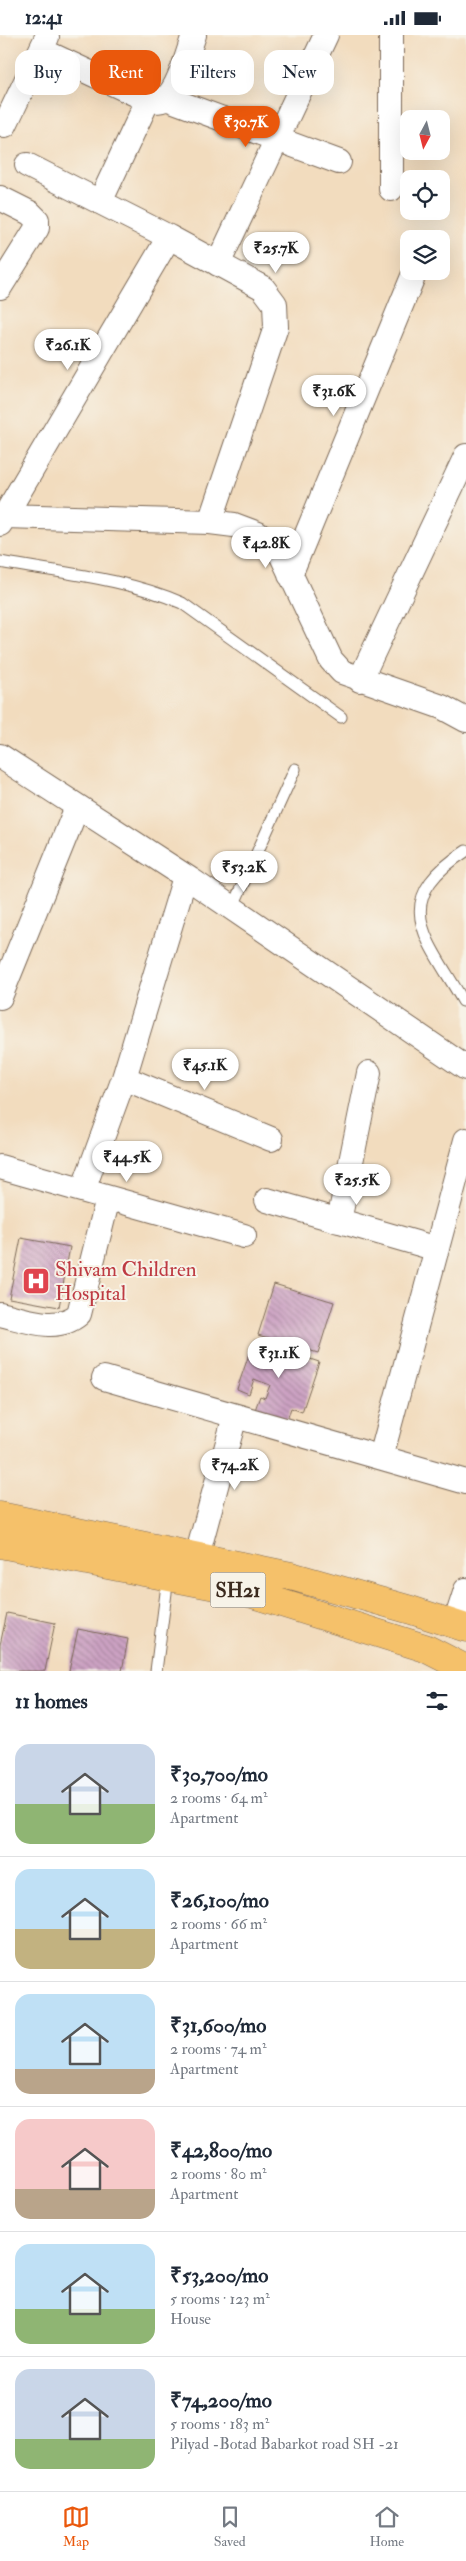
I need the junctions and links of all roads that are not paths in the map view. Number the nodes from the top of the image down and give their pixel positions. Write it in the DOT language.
graph roads {
  1 [pos="194,35"];
  2 [pos="326,35"];
  3 [pos="390,35"];
  4 [pos="44,42"];
  5 [pos="157,99"];
  6 [pos="5,125"];
  7 [pos="278,139"];
  8 [pos="339,162"];
  9 [pos="27,165"];
  10 [pos="391,189"];
  11 [pos="0,197"];
  12 [pos="100,202"];
  13 [pos="169,237"];
  14 [pos="218,264"];
  15 [pos="412,280"];
  16 [pos="0,287"];
  17 [pos="466,456"];
  18 [pos="2,520"];
  19 [pos="210,522"];
  20 [pos="0,562"];
  21 [pos="290,575"];
  22 [pos="360,681"];
  23 [pos="464,712"];
  24 [pos="341,717"];
  25 [pos="0,756"];
  26 [pos="295,769"];
  27 [pos="77,807"];
  28 [pos="466,851"];
  29 [pos="185,877"];
  30 [pos="232,908"];
  31 [pos="0,997"];
  32 [pos="463,1001"];
  33 [pos="466,1067"];
  34 [pos="369,1073"];
  35 [pos="124,1079"];
  36 [pos="271,1139"];
  37 [pos="466,1140"];
  38 [pos="0,1167"];
  39 [pos="83,1190"];
  40 [pos="108,1197"];
  41 [pos="267,1200"];
  42 [pos="339,1221"];
  43 [pos="244,1236"];
  44 [pos="436,1249"];
  45 [pos="0,1314"];
  46 [pos="104,1379"];
  47 [pos="235,1416"];
  48 [pos="381,1457"];
  49 [pos="466,1482"];
  50 [pos="0,1516"];
  51 [pos="0,1544"];
  52 [pos="197,1556"];
  53 [pos="168,1577"];
  54 [pos="466,1590"];
  55 [pos="460,1626"];
  56 [pos="466,1669"];
  57 [pos="156,1671"];
  1 -- 5 [label="street"];
  2 -- 7 [label="street"];
  3 -- 10 [label="street"];
  4 -- 5 [label="street"];
  4 -- 6 [label="street"];
  5 -- 7 [label="street"];
  5 -- 12 [label="street"];
  7 -- 8 [label="street"];
  7 -- 14 [label="street"];
  9 -- 12 [label="street"];
  11 -- 16 [label="street"];
  12 -- 13 [label="street"];
  13 -- 14 [label="street"];
  13 -- 18 [label="street"];
  14 -- 19 [label="street"];
  15 -- 21 [label="street"];
  17 -- 22 [label="street"];
  18 -- 19 [label="street"];
  19 -- 21 [label="street"];
  20 -- 24 [label="lane"];
  21 -- 22 [label="street"];
  22 -- 23 [label="street"];
  25 -- 27 [label="street"];
  26 -- 30 [label="lane"];
  27 -- 29 [label="street"];
  27 -- 31 [label="street"];
  28 -- 32 [label="lane"];
  29 -- 30 [label="street"];
  29 -- 35 [label="street"];
  30 -- 33 [label="street"];
  34 -- 42 [label="street"];
  35 -- 36 [label="street"];
  35 -- 39 [label="street"];
  37 -- 44 [label="street"];
  38 -- 39 [label="street"];
  39 -- 40 [label="street"];
  40 -- 43 [label="street"];
  40 -- 45 [label="street"];
  41 -- 42 [label="street"];
  42 -- 44 [label="street"];
  44 -- 48 [label="street"];
  46 -- 47 [label="street"];
  47 -- 48 [label="street"];
  47 -- 52 [label="street"];
  48 -- 49 [label="street"];
  50 -- 52 [label="main road, SH21"];
  51 -- 53 [label="main road, SH21"];
  52 -- 55 [label="main road, SH21"];
  53 -- 56 [label="main road, SH21"];
  53 -- 57 [label="lane"];
  54 -- 55 [label="street"];
}
